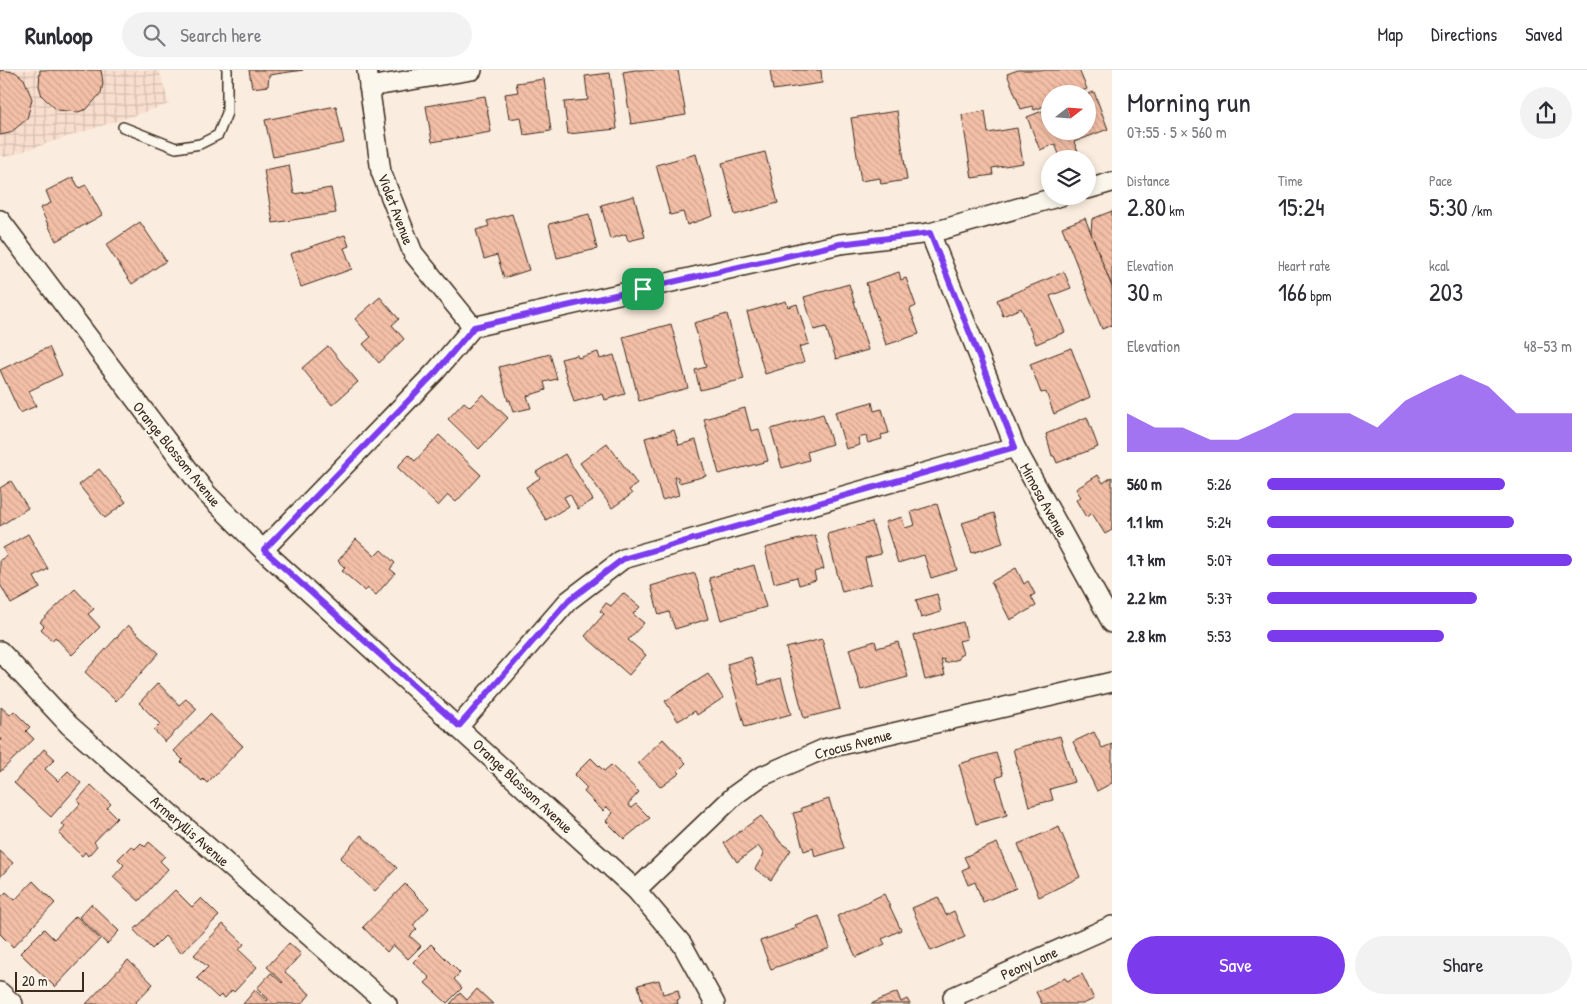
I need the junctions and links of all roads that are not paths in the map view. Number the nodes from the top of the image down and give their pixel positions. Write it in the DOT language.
graph roads {
  1 [pos="227,70"];
  2 [pos="472,70"];
  3 [pos="368,79"];
  4 [pos="124,127"];
  5 [pos="1112,182"];
  6 [pos="1096,187"];
  7 [pos="1041,202"];
  8 [pos="0,220"];
  9 [pos="930,233"];
  10 [pos="474,327"];
  11 [pos="1015,447"];
  12 [pos="264,550"];
  13 [pos="1112,622"];
  14 [pos="0,651"];
  15 [pos="1112,682"];
  16 [pos="459,726"];
  17 [pos="636,890"];
  18 [pos="1112,926"];
  19 [pos="0,992"];
  20 [pos="13,1004"];
  21 [pos="387,1004"];
  22 [pos="715,1004"];
  23 [pos="955,1004"];
  1 -- 4 [label="lane"];
  2 -- 3 [label="street"];
  3 -- 10 [label="street, Violet Avenue"];
  5 -- 6 [label="street"];
  7 -- 9 [label="street"];
  8 -- 12 [label="street, Orange Blossom Avenue"];
  9 -- 10 [label="street"];
  9 -- 11 [label="street, Mimosa Avenue"];
  10 -- 12 [label="street"];
  11 -- 13 [label="street, Mimosa Avenue"];
  11 -- 16 [label="street"];
  12 -- 16 [label="street, Orange Blossom Avenue"];
  14 -- 21 [label="street, Armeryllis Avenue"];
  15 -- 17 [label="street, Crocus Avenue"];
  16 -- 17 [label="street, Orange Blossom Avenue"];
  17 -- 22 [label="street, Orange Blossom Avenue"];
  18 -- 23 [label="street, Peony Lane"];
  19 -- 20 [label="street"];
}
